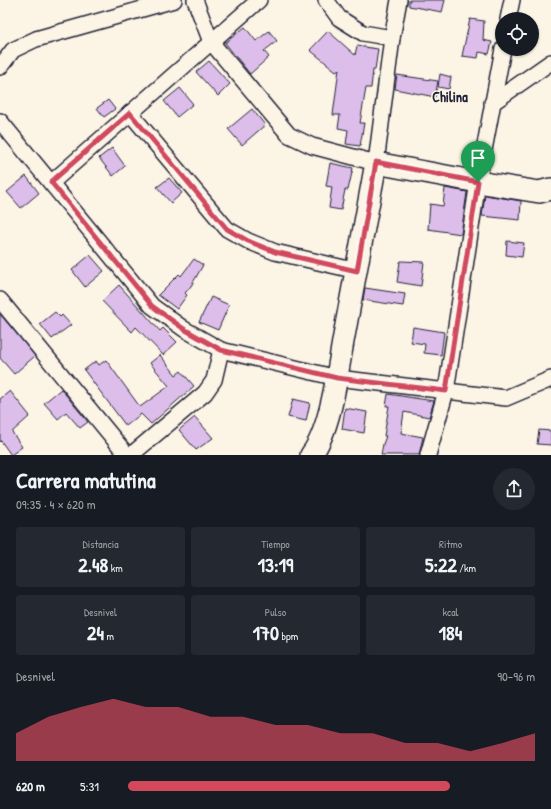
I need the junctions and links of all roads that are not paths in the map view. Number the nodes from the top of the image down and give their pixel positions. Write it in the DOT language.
graph roads {
  1 [pos="174,0"];
  2 [pos="196,0"];
  3 [pos="260,0"];
  4 [pos="326,0"];
  5 [pos="399,0"];
  6 [pos="512,0"];
  7 [pos="509,12"];
  8 [pos="392,38"];
  9 [pos="211,42"];
  10 [pos="502,56"];
  11 [pos="551,62"];
  12 [pos="0,67"];
  13 [pos="492,103"];
  14 [pos="130,113"];
  15 [pos="0,121"];
  16 [pos="376,162"];
  17 [pos="51,182"];
  18 [pos="478,182"];
  19 [pos="551,189"];
  20 [pos="357,271"];
  21 [pos="0,300"];
  22 [pos="221,350"];
  23 [pos="337,378"];
  24 [pos="551,379"];
  25 [pos="446,391"];
  26 [pos="127,455"];
  27 [pos="130,455"];
  28 [pos="311,455"];
  29 [pos="428,455"];
  1 -- 12 [label="street"];
  2 -- 9 [label="street"];
  3 -- 9 [label="street"];
  4 -- 8 [label="street"];
  5 -- 8 [label="street"];
  6 -- 7 [label="street"];
  8 -- 16 [label="street"];
  9 -- 14 [label="street"];
  9 -- 16 [label="street"];
  10 -- 13 [label="street"];
  11 -- 13 [label="street"];
  13 -- 18 [label="street"];
  14 -- 17 [label="street"];
  14 -- 20 [label="street"];
  15 -- 17 [label="street"];
  16 -- 18 [label="street"];
  16 -- 20 [label="street"];
  17 -- 22 [label="street"];
  18 -- 19 [label="street"];
  18 -- 25 [label="street"];
  20 -- 23 [label="street"];
  21 -- 26 [label="street"];
  22 -- 23 [label="street"];
  22 -- 27 [label="street"];
  23 -- 25 [label="street"];
  23 -- 28 [label="street"];
  24 -- 25 [label="street"];
  25 -- 29 [label="street"];
}
